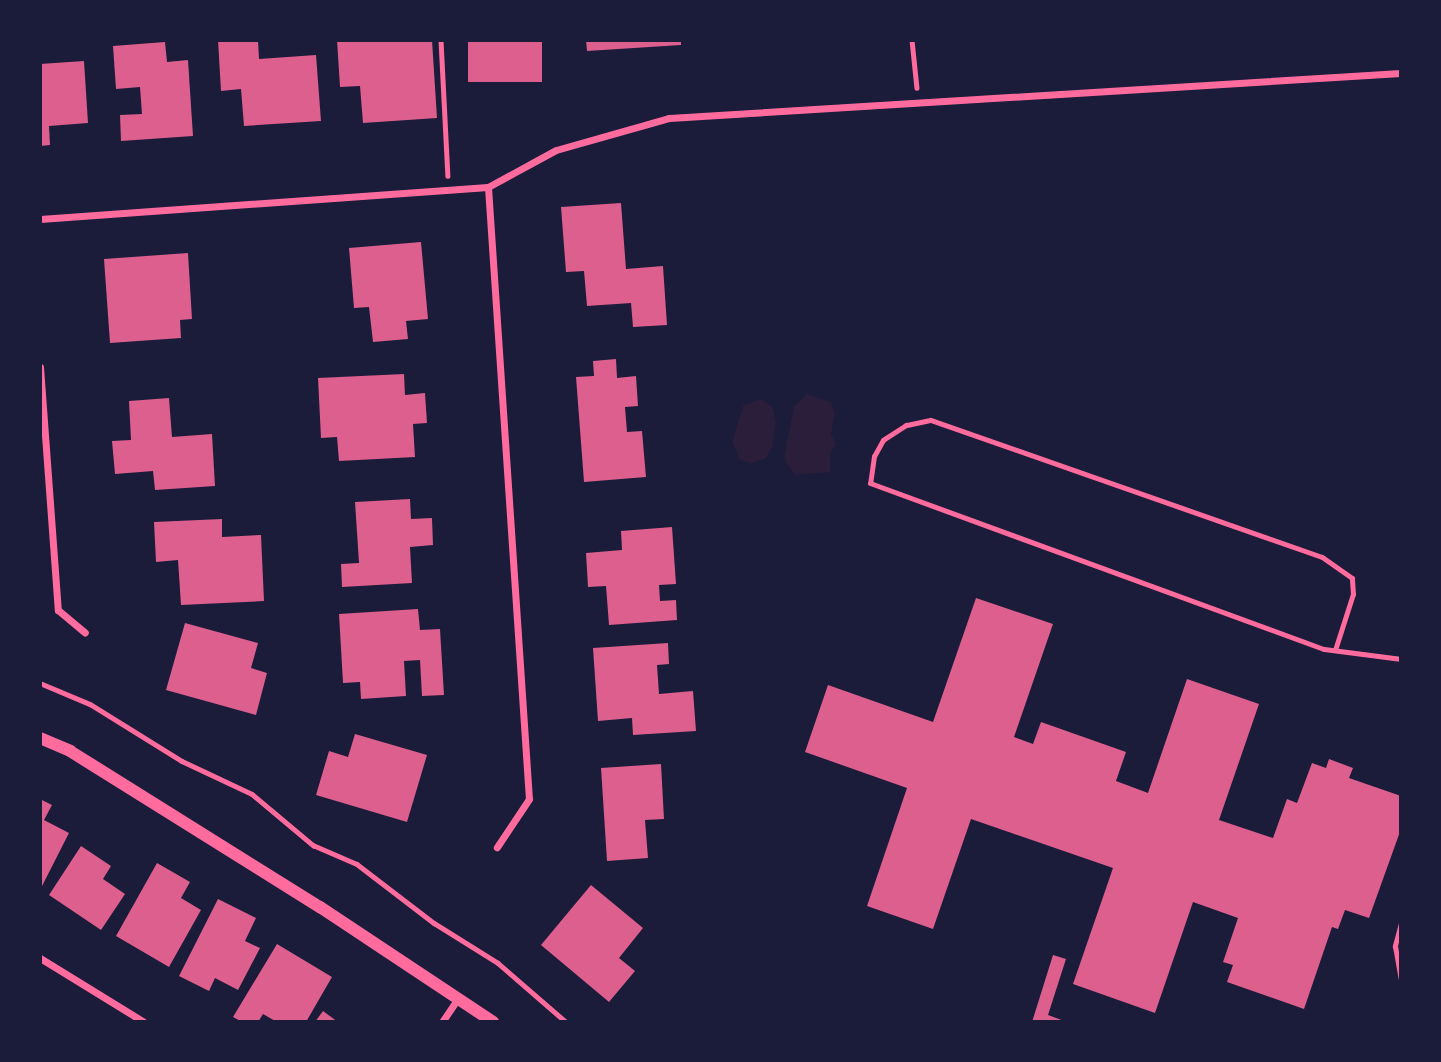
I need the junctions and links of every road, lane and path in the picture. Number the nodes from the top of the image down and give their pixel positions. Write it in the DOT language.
graph roads {
  1 [pos="440,40"];
  2 [pos="912,40"];
  3 [pos="1401,73"];
  4 [pos="918,105"];
  5 [pos="488,187"];
  6 [pos="449,189"];
  7 [pos="40,219"];
  8 [pos="40,367"];
  9 [pos="85,633"];
  10 [pos="1335,650"];
  11 [pos="1401,659"];
  12 [pos="40,683"];
  13 [pos="40,738"];
  14 [pos="497,847"];
  15 [pos="1401,923"];
  16 [pos="40,958"];
  17 [pos="1401,980"];
  18 [pos="458,998"];
  19 [pos="144,1022"];
  20 [pos="442,1022"];
  21 [pos="493,1022"];
  22 [pos="566,1022"];
  1 -- 6 [label="path"];
  2 -- 4 [label="path"];
  3 -- 4 [label="street"];
  4 -- 5 [label="street"];
  5 -- 6 [label="street"];
  5 -- 14 [label="street"];
  6 -- 7 [label="street"];
  8 -- 9 [label="street"];
  10 -- 10 [label="lane"];
  10 -- 11 [label="lane"];
  12 -- 22 [label="path"];
  13 -- 18 [label="street"];
  15 -- 17 [label="lane"];
  16 -- 19 [label="street"];
  18 -- 20 [label="street"];
  18 -- 21 [label="street"];
}
